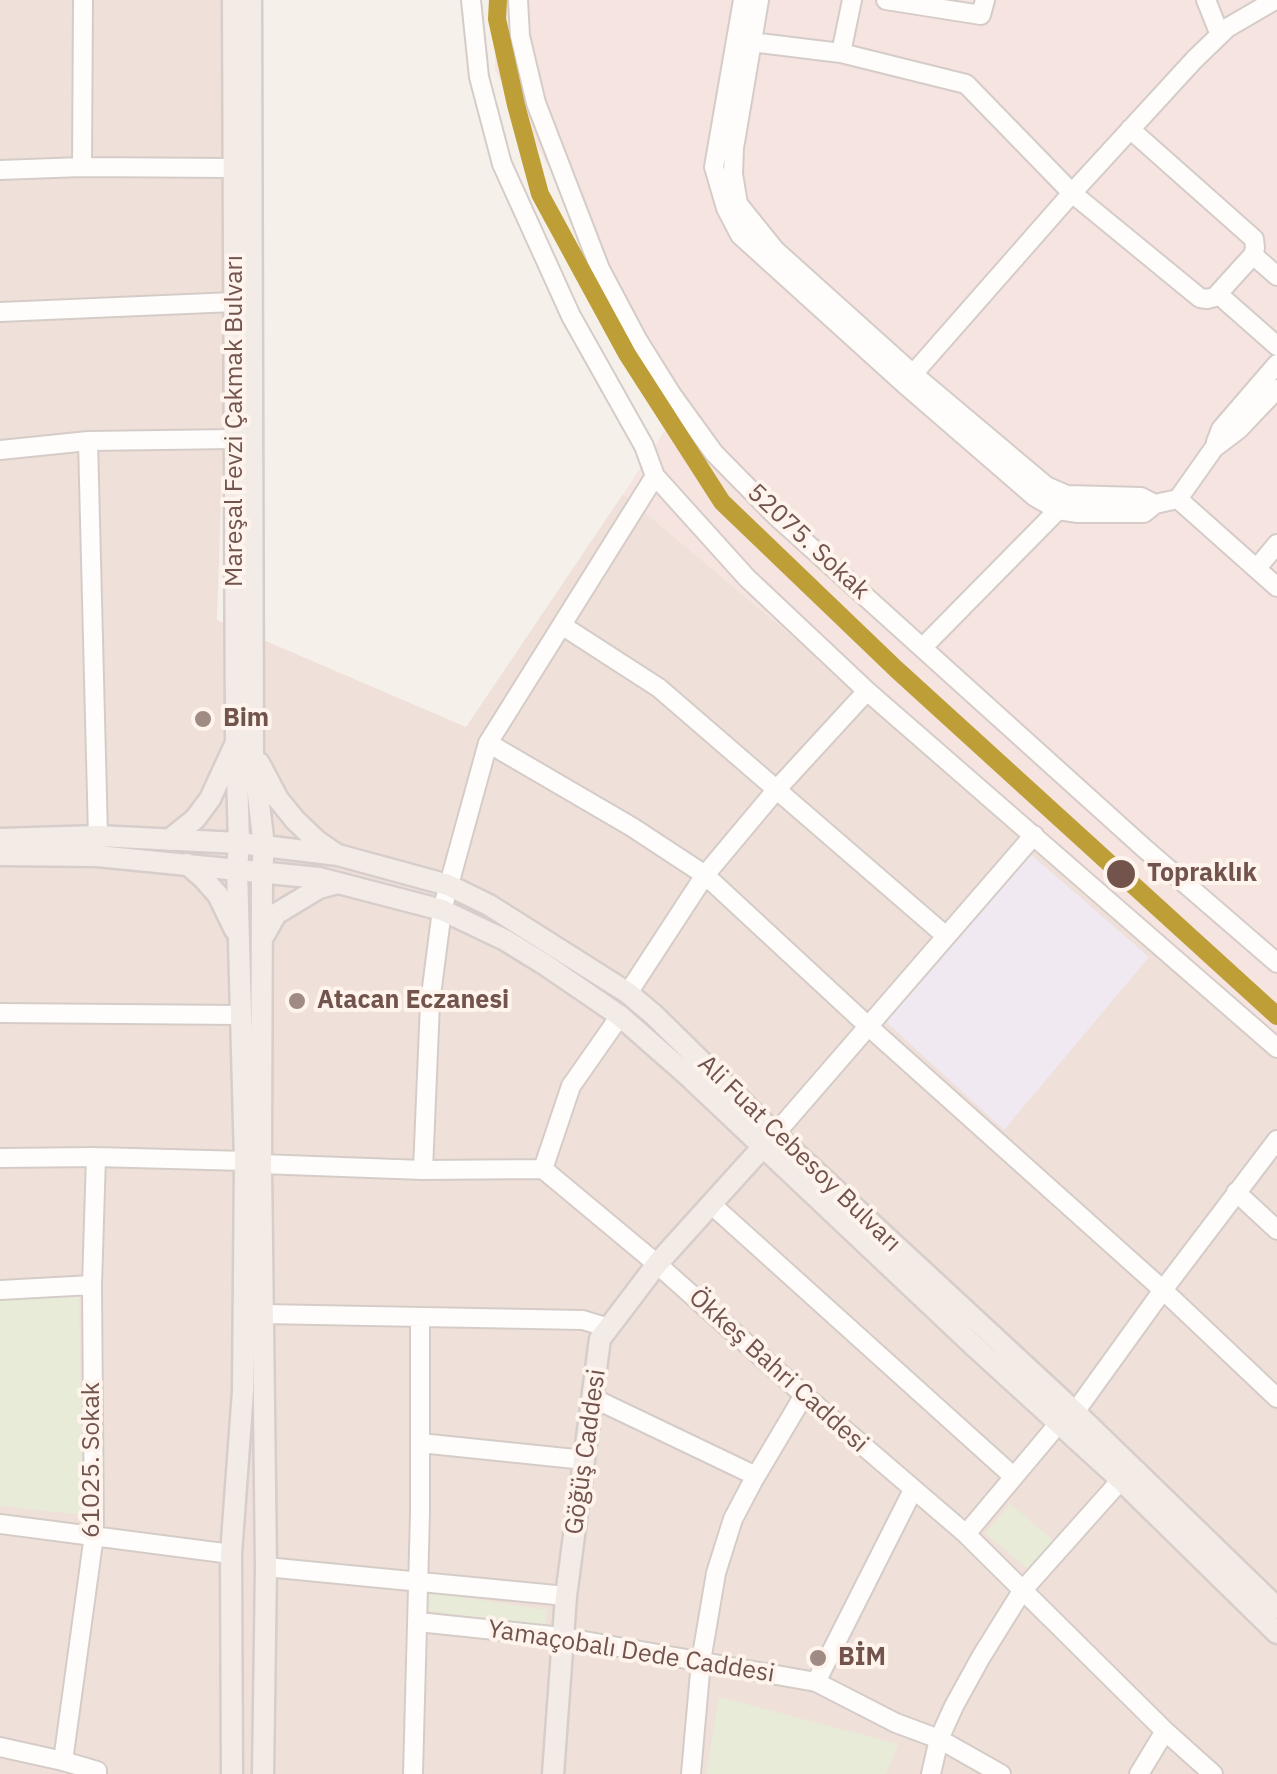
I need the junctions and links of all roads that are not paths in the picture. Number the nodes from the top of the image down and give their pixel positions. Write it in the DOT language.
graph roads {
  1 [pos="82,0"];
  2 [pos="232,0"];
  3 [pos="252,0"];
  4 [pos="471,0"];
  5 [pos="518,0"];
  6 [pos="743,0"];
  7 [pos="759,0"];
  8 [pos="852,0"];
  9 [pos="886,0"];
  10 [pos="985,0"];
  11 [pos="1206,0"];
  12 [pos="1275,0"];
  13 [pos="915,3"];
  14 [pos="1220,35"];
  15 [pos="750,42"];
  16 [pos="841,54"];
  17 [pos="1130,129"];
  18 [pos="82,168"];
  19 [pos="233,168"];
  20 [pos="0,170"];
  21 [pos="1072,193"];
  22 [pos="1253,254"];
  23 [pos="1277,276"];
  24 [pos="1218,294"];
  25 [pos="234,302"];
  26 [pos="0,312"];
  27 [pos="1277,346"];
  28 [pos="1277,364"];
  29 [pos="913,374"];
  30 [pos="1277,390"];
  31 [pos="234,439"];
  32 [pos="88,442"];
  33 [pos="1214,448"];
  34 [pos="0,450"];
  35 [pos="655,476"];
  36 [pos="1178,499"];
  37 [pos="1155,504"];
  38 [pos="1058,510"];
  39 [pos="1277,544"];
  40 [pos="1256,568"];
  41 [pos="1277,587"];
  42 [pos="563,626"];
  43 [pos="923,647"];
  44 [pos="868,691"];
  45 [pos="488,743"];
  46 [pos="245,746"];
  47 [pos="777,789"];
  48 [pos="98,836"];
  49 [pos="1034,836"];
  50 [pos="0,840"];
  51 [pos="170,840"];
  52 [pos="239,843"];
  53 [pos="264,846"];
  54 [pos="0,855"];
  55 [pos="338,855"];
  56 [pos="187,864"];
  57 [pos="237,869"];
  58 [pos="262,873"];
  59 [pos="704,875"];
  60 [pos="339,883"];
  61 [pos="448,886"];
  62 [pos="442,910"];
  63 [pos="238,936"];
  64 [pos="946,936"];
  65 [pos="262,938"];
  66 [pos="1277,962"];
  67 [pos="628,994"];
  68 [pos="0,1013"];
  69 [pos="240,1015"];
  70 [pos="620,1016"];
  71 [pos="868,1026"];
  72 [pos="1277,1048"];
  73 [pos="769,1140"];
  74 [pos="1277,1140"];
  75 [pos="96,1156"];
  76 [pos="0,1158"];
  77 [pos="253,1162"];
  78 [pos="424,1170"];
  79 [pos="542,1170"];
  80 [pos="1236,1192"];
  81 [pos="712,1204"];
  82 [pos="1277,1230"];
  83 [pos="658,1264"];
  84 [pos="92,1285"];
  85 [pos="0,1290"];
  86 [pos="1162,1290"];
  87 [pos="263,1314"];
  88 [pos="420,1317"];
  89 [pos="609,1328"];
  90 [pos="804,1396"];
  91 [pos="594,1398"];
  92 [pos="1277,1398"];
  93 [pos="1067,1418"];
  94 [pos="420,1444"];
  95 [pos="585,1460"];
  96 [pos="756,1476"];
  97 [pos="1014,1477"];
  98 [pos="1121,1480"];
  99 [pos="913,1490"];
  100 [pos="0,1524"];
  101 [pos="966,1534"];
  102 [pos="94,1536"];
  103 [pos="231,1554"];
  104 [pos="266,1567"];
  105 [pos="417,1582"];
  106 [pos="1022,1591"];
  107 [pos="566,1596"];
  108 [pos="1277,1608"];
  109 [pos="418,1622"];
  110 [pos="1277,1633"];
  111 [pos="562,1637"];
  112 [pos="700,1662"];
  113 [pos="816,1682"];
  114 [pos="1165,1732"];
  115 [pos="939,1739"];
  116 [pos="0,1747"];
  117 [pos="63,1761"];
  118 [pos="97,1774"];
  119 [pos="232,1774"];
  120 [pos="263,1774"];
  121 [pos="413,1774"];
  122 [pos="552,1774"];
  123 [pos="691,1774"];
  124 [pos="931,1774"];
  125 [pos="1002,1774"];
  126 [pos="1138,1774"];
  127 [pos="1212,1774"];
  1 -- 18 [label="street"];
  2 -- 19 [label="main road, Mareşal Fevzi Çakmak Bulvarı"];
  3 -- 46 [label="main road"];
  4 -- 35 [label="street"];
  5 -- 43 [label="street, 52075. Sokak"];
  6 -- 38 [label="street"];
  7 -- 15 [label="street"];
  8 -- 16 [label="street"];
  9 -- 13 [label="street"];
  10 -- 13 [label="street"];
  11 -- 14 [label="street"];
  12 -- 14 [label="street"];
  14 -- 17 [label="street"];
  15 -- 16 [label="street"];
  15 -- 29 [label="street"];
  16 -- 21 [label="street"];
  17 -- 21 [label="street"];
  17 -- 22 [label="street"];
  18 -- 19 [label="street"];
  18 -- 20 [label="street"];
  19 -- 25 [label="main road, Mareşal Fevzi Çakmak Bulvarı"];
  21 -- 24 [label="street"];
  21 -- 29 [label="street"];
  22 -- 23 [label="street"];
  22 -- 24 [label="street"];
  24 -- 27 [label="street"];
  25 -- 26 [label="street"];
  25 -- 31 [label="main road, Mareşal Fevzi Çakmak Bulvarı"];
  28 -- 33 [label="street"];
  29 -- 37 [label="street"];
  30 -- 33 [label="street"];
  31 -- 32 [label="street"];
  31 -- 46 [label="main road, Mareşal Fevzi Çakmak Bulvarı"];
  32 -- 34 [label="street"];
  32 -- 48 [label="street"];
  33 -- 36 [label="street"];
  35 -- 42 [label="street"];
  35 -- 44 [label="street"];
  36 -- 37 [label="street"];
  36 -- 40 [label="street"];
  37 -- 38 [label="street"];
  38 -- 43 [label="street"];
  39 -- 40 [label="street"];
  40 -- 41 [label="street"];
  42 -- 45 [label="street"];
  42 -- 47 [label="street"];
  43 -- 66 [label="street, 52075. Sokak"];
  44 -- 47 [label="street"];
  44 -- 49 [label="street"];
  45 -- 59 [label="street"];
  45 -- 61 [label="street"];
  46 -- 51 [label="main road"];
  46 -- 52 [label="main road, Mareşal Fevzi Çakmak Bulvarı"];
  46 -- 53 [label="main road"];
  46 -- 55 [label="main road"];
  47 -- 59 [label="street"];
  47 -- 64 [label="street"];
  48 -- 50 [label="main road, Ali Fuat Cebesoy Bulvarı"];
  48 -- 51 [label="main road, Ali Fuat Cebesoy Bulvarı"];
  49 -- 64 [label="street"];
  49 -- 72 [label="street"];
  51 -- 52 [label="main road, Ali Fuat Cebesoy Bulvarı"];
  52 -- 53 [label="main road, Ali Fuat Cebesoy Bulvarı"];
  52 -- 57 [label="main road, Mareşal Fevzi Çakmak Bulvarı"];
  53 -- 55 [label="main road, Ali Fuat Cebesoy Bulvarı"];
  53 -- 58 [label="main road"];
  54 -- 56 [label="main road"];
  55 -- 61 [label="main road, Ali Fuat Cebesoy Bulvarı"];
  56 -- 57 [label="main road"];
  56 -- 63 [label="main road"];
  57 -- 58 [label="main road"];
  57 -- 63 [label="main road, Mareşal Fevzi Çakmak Bulvarı"];
  58 -- 60 [label="main road"];
  58 -- 65 [label="main road"];
  59 -- 67 [label="street"];
  59 -- 71 [label="street"];
  60 -- 62 [label="main road"];
  60 -- 65 [label="main road"];
  61 -- 62 [label="street"];
  61 -- 67 [label="main road, Ali Fuat Cebesoy Bulvarı"];
  62 -- 70 [label="main road"];
  62 -- 78 [label="street"];
  63 -- 69 [label="main road, Mareşal Fevzi Çakmak Bulvarı"];
  64 -- 71 [label="street"];
  65 -- 77 [label="main road"];
  67 -- 73 [label="main road, Ali Fuat Cebesoy Bulvarı"];
  68 -- 69 [label="street"];
  69 -- 77 [label="main road, Mareşal Fevzi Çakmak Bulvarı"];
  70 -- 73 [label="main road"];
  70 -- 79 [label="street"];
  71 -- 73 [label="street"];
  71 -- 86 [label="street"];
  73 -- 81 [label="main road, Göğüş Caddesi"];
  73 -- 93 [label="main road, Ali Fuat Cebesoy Bulvarı"];
  74 -- 80 [label="street"];
  75 -- 76 [label="street"];
  75 -- 77 [label="street"];
  75 -- 84 [label="street, 61025. Sokak"];
  77 -- 78 [label="street"];
  77 -- 87 [label="main road"];
  77 -- 103 [label="main road"];
  78 -- 79 [label="street"];
  79 -- 83 [label="street, Ökkeş Bahri Caddesi"];
  80 -- 82 [label="street"];
  80 -- 86 [label="street"];
  81 -- 83 [label="main road, Göğüş Caddesi"];
  81 -- 97 [label="street"];
  83 -- 89 [label="main road, Göğüş Caddesi"];
  83 -- 90 [label="street, Ökkeş Bahri Caddesi"];
  84 -- 85 [label="street"];
  84 -- 102 [label="street, 61025. Sokak"];
  86 -- 92 [label="street"];
  86 -- 93 [label="street"];
  87 -- 88 [label="street"];
  87 -- 104 [label="main road"];
  88 -- 89 [label="street"];
  88 -- 94 [label="street"];
  89 -- 91 [label="main road, Göğüş Caddesi"];
  90 -- 96 [label="street"];
  90 -- 99 [label="street, Ökkeş Bahri Caddesi"];
  91 -- 95 [label="main road, Göğüş Caddesi"];
  91 -- 96 [label="street"];
  93 -- 97 [label="street"];
  93 -- 98 [label="main road"];
  93 -- 108 [label="main road, Ali Fuat Cebesoy Bulvarı"];
  94 -- 95 [label="street"];
  94 -- 105 [label="street"];
  95 -- 107 [label="main road, Göğüş Caddesi"];
  96 -- 112 [label="street"];
  97 -- 101 [label="street"];
  98 -- 106 [label="street"];
  98 -- 110 [label="main road"];
  99 -- 101 [label="street, Ökkeş Bahri Caddesi"];
  99 -- 113 [label="street"];
  100 -- 102 [label="street"];
  101 -- 106 [label="street, Ökkeş Bahri Caddesi"];
  102 -- 103 [label="street"];
  102 -- 117 [label="street, 61025. Sokak"];
  103 -- 119 [label="main road"];
  104 -- 105 [label="street, Yamaçobalı Dede Caddesi"];
  104 -- 120 [label="main road"];
  105 -- 107 [label="street, Yamaçobalı Dede Caddesi"];
  105 -- 109 [label="street"];
  106 -- 114 [label="street, Ökkeş Bahri Caddesi"];
  106 -- 115 [label="street"];
  107 -- 111 [label="main road, Göğüş Caddesi"];
  109 -- 111 [label="street, Yamaçobalı Dede Caddesi"];
  109 -- 121 [label="street"];
  111 -- 112 [label="street, Yamaçobalı Dede Caddesi"];
  111 -- 122 [label="main road, Göğüş Caddesi"];
  112 -- 113 [label="street, Yamaçobalı Dede Caddesi"];
  112 -- 123 [label="street"];
  113 -- 115 [label="street, Yamaçobalı Dede Caddesi"];
  114 -- 126 [label="street"];
  114 -- 127 [label="street, Ökkeş Bahri Caddesi"];
  115 -- 124 [label="street"];
  115 -- 125 [label="street, Yamaçobalı Dede Caddesi"];
  116 -- 117 [label="street"];
  117 -- 118 [label="street"];
}
